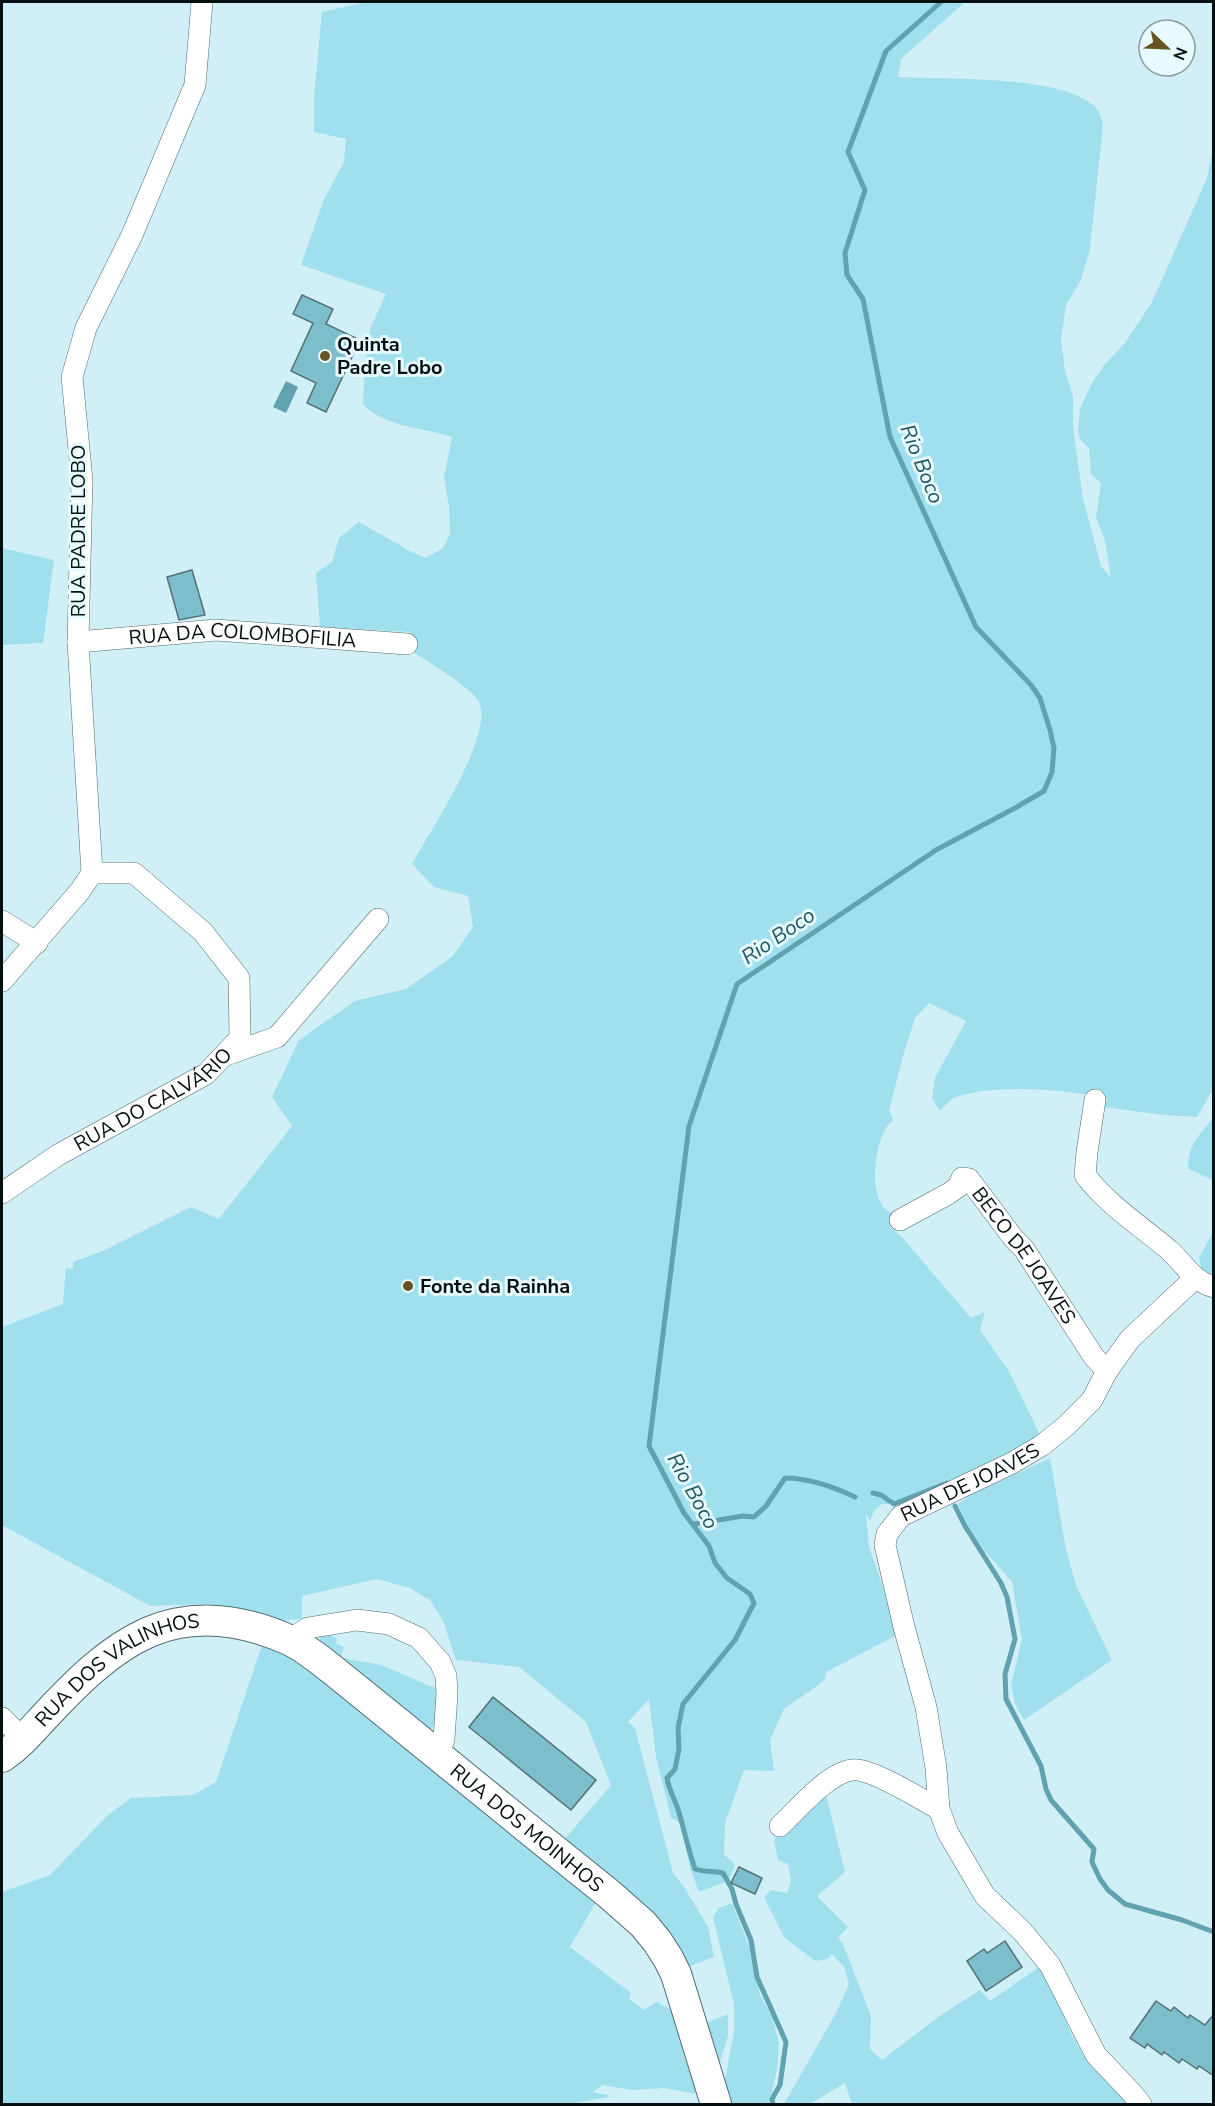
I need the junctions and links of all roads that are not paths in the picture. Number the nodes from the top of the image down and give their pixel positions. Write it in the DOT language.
graph roads {
  1 [pos="202,2"];
  2 [pos="78,642"];
  3 [pos="407,644"];
  4 [pos="92,873"];
  5 [pos="378,919"];
  6 [pos="2,921"];
  7 [pos="37,943"];
  8 [pos="2,981"];
  9 [pos="222,1057"];
  10 [pos="1095,1100"];
  11 [pos="2,1193"];
  12 [pos="900,1221"];
  13 [pos="1204,1282"];
  14 [pos="1107,1371"];
  15 [pos="248,1626"];
  16 [pos="289,1640"];
  17 [pos="2,1718"];
  18 [pos="13,1748"];
  19 [pos="438,1756"];
  20 [pos="939,1809"];
  21 [pos="780,1826"];
  22 [pos="716,2104"];
  23 [pos="1141,2104"];
  24 [pos="1146,2104"];
  25 [pos="1156,2104"];
  1 -- 2 [label="street, RUA PADRE LOBO"];
  2 -- 3 [label="street, RUA DA COLOMBOFILIA"];
  2 -- 4 [label="street, RUA PADRE LOBO"];
  4 -- 7 [label="street"];
  4 -- 9 [label="street, RUA DO CALVÁRIO"];
  5 -- 9 [label="street"];
  6 -- 7 [label="street"];
  7 -- 8 [label="street"];
  9 -- 11 [label="street, RUA DO CALVÁRIO"];
  10 -- 13 [label="street"];
  12 -- 14 [label="street, BECO DE JOAVES"];
  13 -- 14 [label="street, RUA DE JOAVES"];
  14 -- 20 [label="street, RUA DE JOAVES"];
  15 -- 16 [label="main road, RUA DOS MOINHOS"];
  15 -- 18 [label="main road, RUA DOS VALINHOS"];
  16 -- 19 [label="main road, RUA DOS MOINHOS"];
  16 -- 19 [label="street"];
  17 -- 18 [label="street"];
  19 -- 22 [label="main road, RUA DOS MOINHOS"];
  20 -- 21 [label="street"];
  20 -- 23 [label="street, RUA DE JOAVES"];
  24 -- 25 [label="street"];
}
